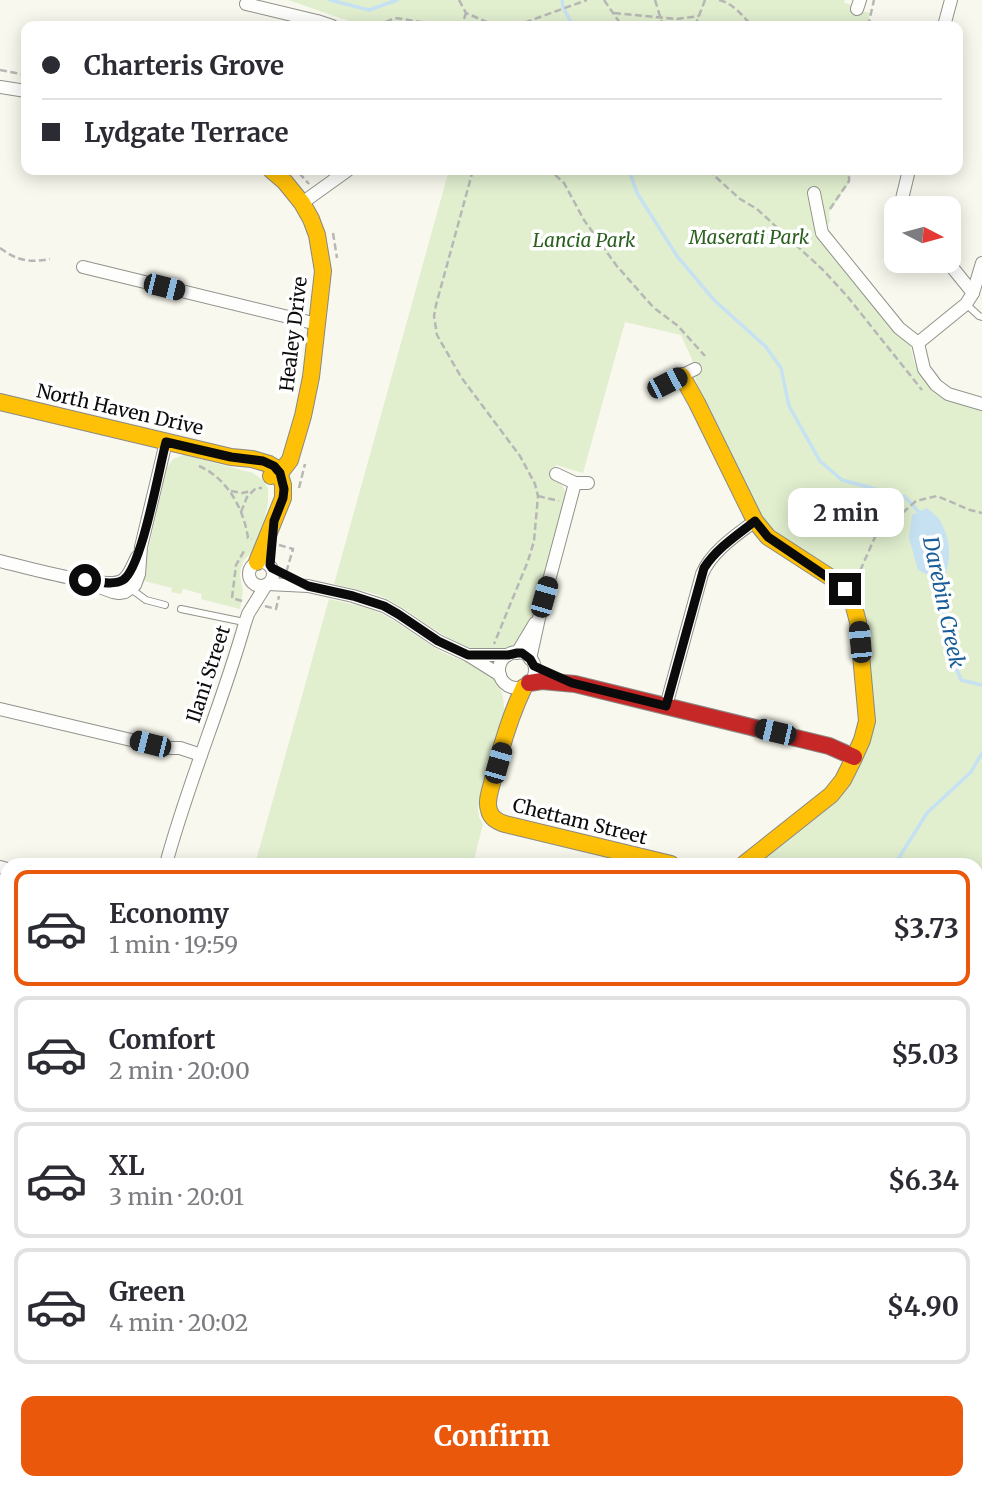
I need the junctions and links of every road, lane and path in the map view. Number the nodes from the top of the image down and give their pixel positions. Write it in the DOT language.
graph roads {
  1 [pos="459,0"];
  2 [pos="587,0"];
  3 [pos="604,0"];
  4 [pos="655,0"];
  5 [pos="705,0"];
  6 [pos="719,0"];
  7 [pos="874,0"];
  8 [pos="951,0"];
  9 [pos="246,4"];
  10 [pos="466,13"];
  11 [pos="614,13"];
  12 [pos="699,16"];
  13 [pos="661,18"];
  14 [pos="317,21"];
  15 [pos="388,21"];
  16 [pos="415,21"];
  17 [pos="463,21"];
  18 [pos="484,21"];
  19 [pos="531,21"];
  20 [pos="619,21"];
  21 [pos="662,21"];
  22 [pos="697,21"];
  23 [pos="747,21"];
  24 [pos="869,21"];
  25 [pos="945,21"];
  26 [pos="0,70"];
  27 [pos="21,74"];
  28 [pos="0,87"];
  29 [pos="21,90"];
  30 [pos="277,175"];
  31 [pos="341,175"];
  32 [pos="472,175"];
  33 [pos="555,175"];
  34 [pos="714,175"];
  35 [pos="849,175"];
  36 [pos="908,175"];
  37 [pos="814,193"];
  38 [pos="903,196"];
  39 [pos="302,203"];
  40 [pos="822,233"];
  41 [pos="0,248"];
  42 [pos="50,259"];
  43 [pos="982,263"];
  44 [pos="83,266"];
  45 [pos="954,273"];
  46 [pos="969,298"];
  47 [pos="982,317"];
  48 [pos="317,324"];
  49 [pos="918,343"];
  50 [pos="705,356"];
  51 [pos="682,376"];
  52 [pos="911,376"];
  53 [pos="0,402"];
  54 [pos="982,404"];
  55 [pos="166,442"];
  56 [pos="196,465"];
  57 [pos="556,474"];
  58 [pos="275,476"];
  59 [pos="229,490"];
  60 [pos="252,491"];
  61 [pos="538,496"];
  62 [pos="570,503"];
  63 [pos="241,512"];
  64 [pos="982,513"];
  65 [pos="755,521"];
  66 [pos="248,538"];
  67 [pos="268,542"];
  68 [pos="141,547"];
  69 [pos="0,561"];
  70 [pos="266,565"];
  71 [pos="250,579"];
  72 [pos="284,579"];
  73 [pos="80,580"];
  74 [pos="267,584"];
  75 [pos="131,589"];
  76 [pos="845,589"];
  77 [pos="165,605"];
  78 [pos="181,609"];
  79 [pos="249,611"];
  80 [pos="539,618"];
  81 [pos="512,654"];
  82 [pos="468,655"];
  83 [pos="490,656"];
  84 [pos="532,662"];
  85 [pos="503,680"];
  86 [pos="572,683"];
  87 [pos="526,685"];
  88 [pos="666,706"];
  89 [pos="0,709"];
  90 [pos="508,726"];
  91 [pos="854,757"];
  92 [pos="199,759"];
  93 [pos="168,858"];
  94 [pos="646,858"];
  95 [pos="752,858"];
  1 -- 10 [label="path"];
  2 -- 19 [label="path"];
  3 -- 11 [label="path"];
  4 -- 13 [label="path"];
  5 -- 12 [label="path"];
  6 -- 23 [label="path"];
  7 -- 24 [label="path"];
  8 -- 25 [label="street"];
  9 -- 14 [label="street"];
  10 -- 17 [label="path"];
  10 -- 18 [label="path"];
  11 -- 13 [label="path"];
  11 -- 20 [label="path"];
  12 -- 13 [label="path"];
  12 -- 22 [label="path"];
  13 -- 21 [label="path"];
  15 -- 16 [label="path"];
  26 -- 27 [label="path"];
  28 -- 29 [label="street"];
  30 -- 39 [label="street, Healey Drive"];
  31 -- 39 [label="street"];
  32 -- 61 [label="path"];
  33 -- 50 [label="path"];
  34 -- 52 [label="path"];
  35 -- 40 [label="path"];
  36 -- 38 [label="street"];
  37 -- 40 [label="street"];
  39 -- 48 [label="street, Healey Drive"];
  40 -- 49 [label="street"];
  41 -- 42 [label="path"];
  43 -- 46 [label="street"];
  44 -- 48 [label="street"];
  45 -- 46 [label="street"];
  46 -- 47 [label="lane"];
  46 -- 49 [label="street"];
  48 -- 58 [label="street, Healey Drive"];
  49 -- 54 [label="street"];
  51 -- 65 [label="street"];
  53 -- 55 [label="street, North Haven Drive"];
  55 -- 58 [label="street, North Haven Drive"];
  55 -- 68 [label="street"];
  56 -- 59 [label="path"];
  57 -- 62 [label="street"];
  58 -- 60 [label="path"];
  58 -- 67 [label="street, Healey Drive"];
  59 -- 60 [label="path"];
  59 -- 63 [label="path"];
  60 -- 63 [label="path"];
  61 -- 62 [label="path"];
  61 -- 83 [label="path"];
  62 -- 80 [label="street"];
  63 -- 66 [label="path"];
  64 -- 76 [label="path"];
  65 -- 76 [label="street"];
  65 -- 88 [label="street"];
  66 -- 67 [label="path"];
  66 -- 79 [label="path"];
  67 -- 70 [label="street, Healey Drive"];
  67 -- 72 [label="path"];
  68 -- 73 [label="street"];
  68 -- 75 [label="street"];
  69 -- 73 [label="street"];
  70 -- 71 [label="street"];
  70 -- 72 [label="street"];
  70 -- 74 [label="street"];
  71 -- 74 [label="street"];
  71 -- 79 [label="street, Ilani Street"];
  72 -- 74 [label="street"];
  72 -- 79 [label="path"];
  72 -- 82 [label="street"];
  73 -- 75 [label="street"];
  74 -- 79 [label="street, Ilani Street"];
  75 -- 77 [label="lane"];
  76 -- 91 [label="street"];
  78 -- 79 [label="lane"];
  79 -- 92 [label="street, Ilani Street"];
  80 -- 81 [label="street"];
  80 -- 84 [label="street"];
  81 -- 83 [label="street"];
  81 -- 84 [label="street"];
  81 -- 85 [label="street"];
  82 -- 83 [label="street"];
  82 -- 85 [label="street"];
  84 -- 86 [label="street"];
  84 -- 87 [label="street"];
  85 -- 87 [label="street"];
  85 -- 90 [label="street, Chettam Street"];
  86 -- 87 [label="street"];
  86 -- 88 [label="street"];
  87 -- 90 [label="street, Chettam Street"];
  88 -- 91 [label="street"];
  89 -- 92 [label="street"];
  90 -- 94 [label="street, Chettam Street"];
  91 -- 95 [label="street"];
  92 -- 93 [label="street, Ilani Street"];
}
